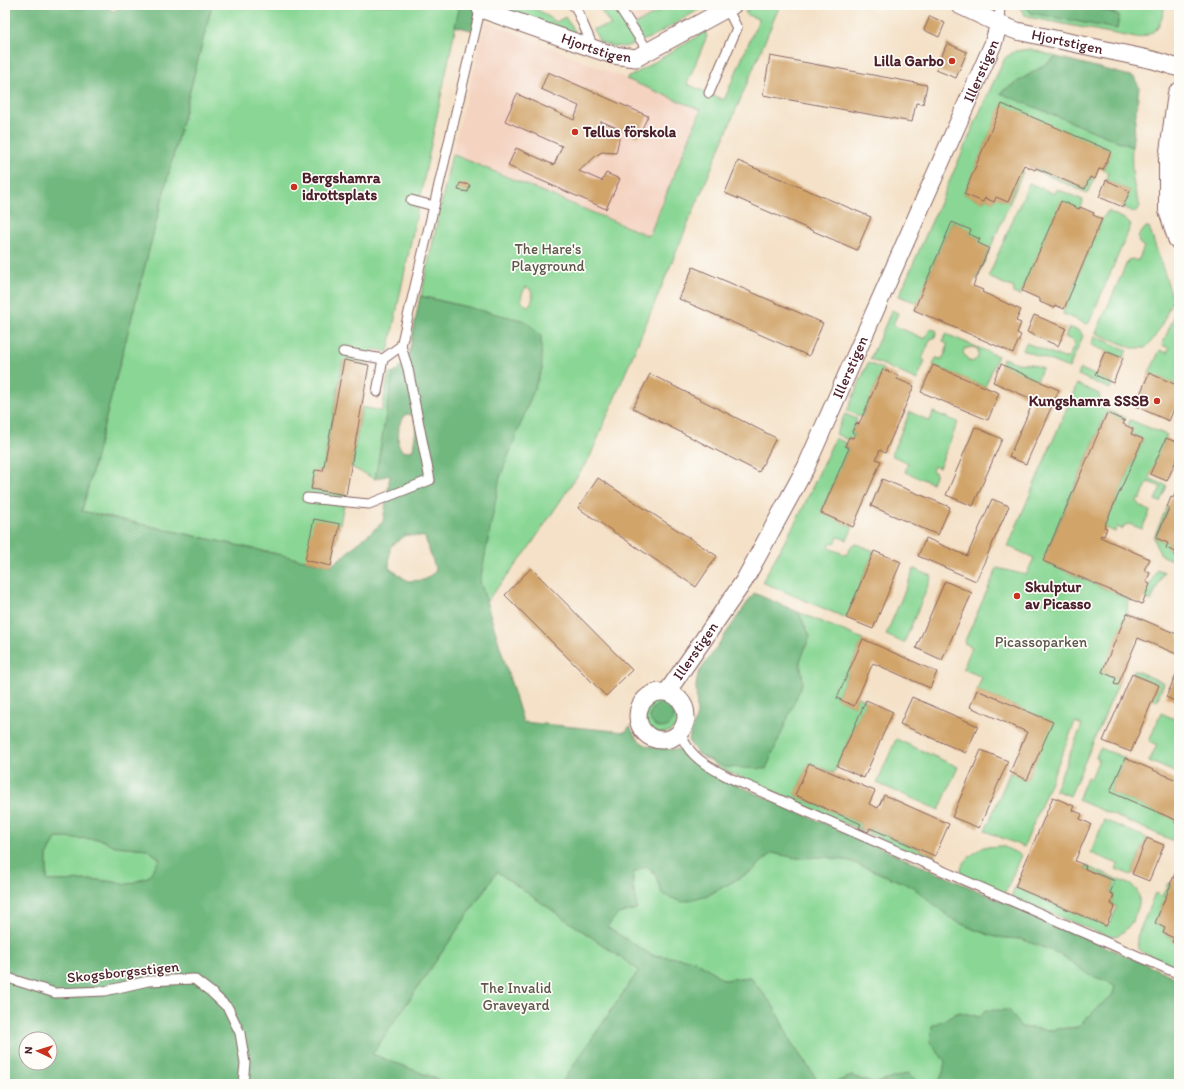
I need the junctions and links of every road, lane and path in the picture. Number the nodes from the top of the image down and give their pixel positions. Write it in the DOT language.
graph roads {
  1 [pos="573,5"];
  2 [pos="618,5"];
  3 [pos="959,5"];
  4 [pos="1000,5"];
  5 [pos="730,6"];
  6 [pos="481,7"];
  7 [pos="998,24"];
  8 [pos="595,49"];
  9 [pos="648,51"];
  10 [pos="1179,68"];
  11 [pos="709,93"];
  12 [pos="1179,94"];
  13 [pos="411,200"];
  14 [pos="434,206"];
  15 [pos="1179,238"];
  16 [pos="401,346"];
  17 [pos="343,352"];
  18 [pos="383,359"];
  19 [pos="377,392"];
  20 [pos="307,498"];
  21 [pos="667,692"];
  22 [pos="680,731"];
  23 [pos="1179,974"];
  24 [pos="5,977"];
  25 [pos="243,1084"];
  1 -- 8 [label="lane"];
  2 -- 9 [label="lane"];
  3 -- 7 [label="street, Hjortstigen"];
  4 -- 7 [label="lane"];
  5 -- 9 [label="street, Hjortstigen"];
  5 -- 11 [label="lane"];
  6 -- 8 [label="street, Hjortstigen"];
  6 -- 14 [label="lane"];
  7 -- 10 [label="street, Hjortstigen"];
  7 -- 21 [label="street, Illerstigen"];
  8 -- 9 [label="street, Hjortstigen"];
  12 -- 15 [label="street"];
  13 -- 14 [label="lane"];
  14 -- 16 [label="lane"];
  16 -- 18 [label="lane"];
  16 -- 20 [label="lane"];
  17 -- 18 [label="lane"];
  18 -- 19 [label="lane"];
  21 -- 22 [label="street, Illerstigen"];
  21 -- 22 [label="street, Illerstigen"];
  22 -- 23 [label="lane"];
  24 -- 25 [label="lane, Skogsborgsstigen"];
}
